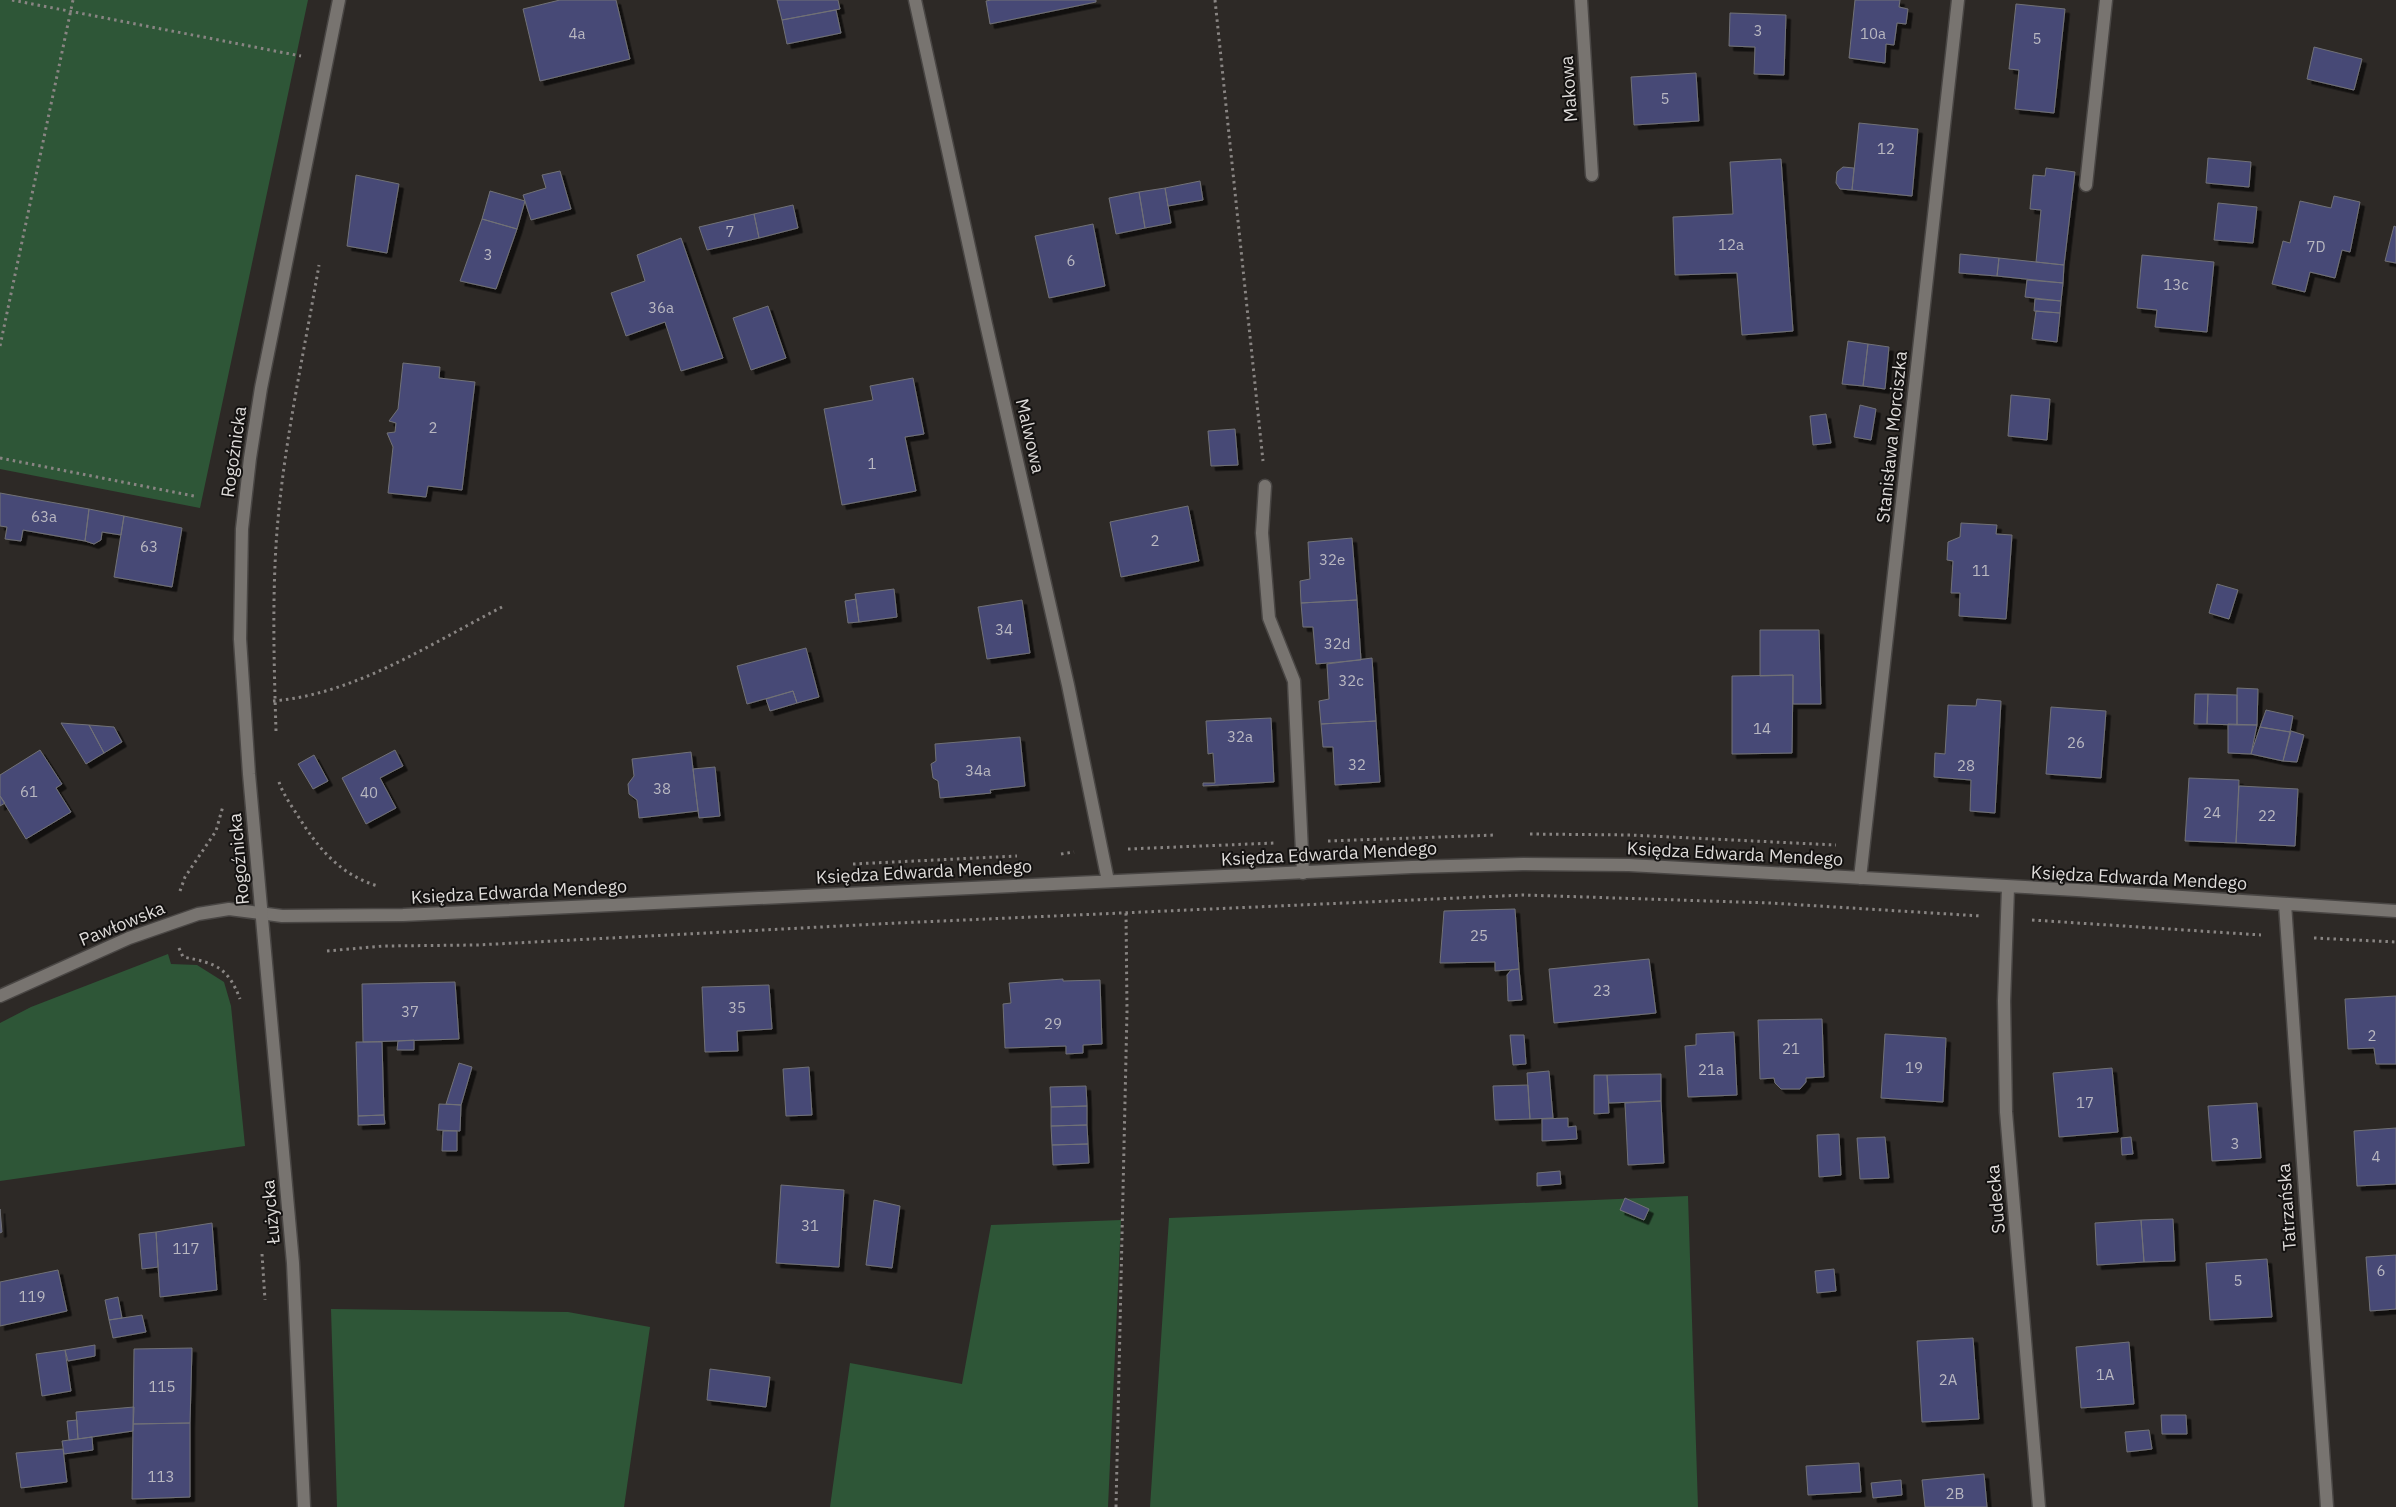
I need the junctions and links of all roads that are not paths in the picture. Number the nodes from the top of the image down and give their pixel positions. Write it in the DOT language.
graph roads {
  1 [pos="339,0"];
  2 [pos="915,0"];
  3 [pos="1581,0"];
  4 [pos="1958,0"];
  5 [pos="2106,0"];
  6 [pos="1592,175"];
  7 [pos="2086,185"];
  8 [pos="1265,486"];
  9 [pos="1303,873"];
  10 [pos="1860,878"];
  11 [pos="1108,880"];
  12 [pos="2008,888"];
  13 [pos="2285,904"];
  14 [pos="2396,911"];
  15 [pos="262,915"];
  16 [pos="0,996"];
  17 [pos="304,1507"];
  18 [pos="2039,1507"];
  19 [pos="2327,1507"];
  1 -- 15 [label="street, Rogoźnicka"];
  2 -- 11 [label="street, Malwowa"];
  3 -- 6 [label="street, Makowa"];
  4 -- 10 [label="street, Stanisława Morciszka"];
  5 -- 7 [label="street"];
  8 -- 9 [label="street"];
  9 -- 10 [label="street, Księdza Edwarda Mendego"];
  9 -- 11 [label="street, Księdza Edwarda Mendego"];
  10 -- 12 [label="street, Księdza Edwarda Mendego"];
  11 -- 15 [label="street, Księdza Edwarda Mendego"];
  12 -- 13 [label="street, Księdza Edwarda Mendego"];
  12 -- 18 [label="street, Sudecka"];
  13 -- 14 [label="street, Księdza Edwarda Mendego"];
  13 -- 19 [label="street, Tatrzańska"];
  15 -- 16 [label="street, Pawłowska"];
  15 -- 17 [label="street, Łużycka"];
}
